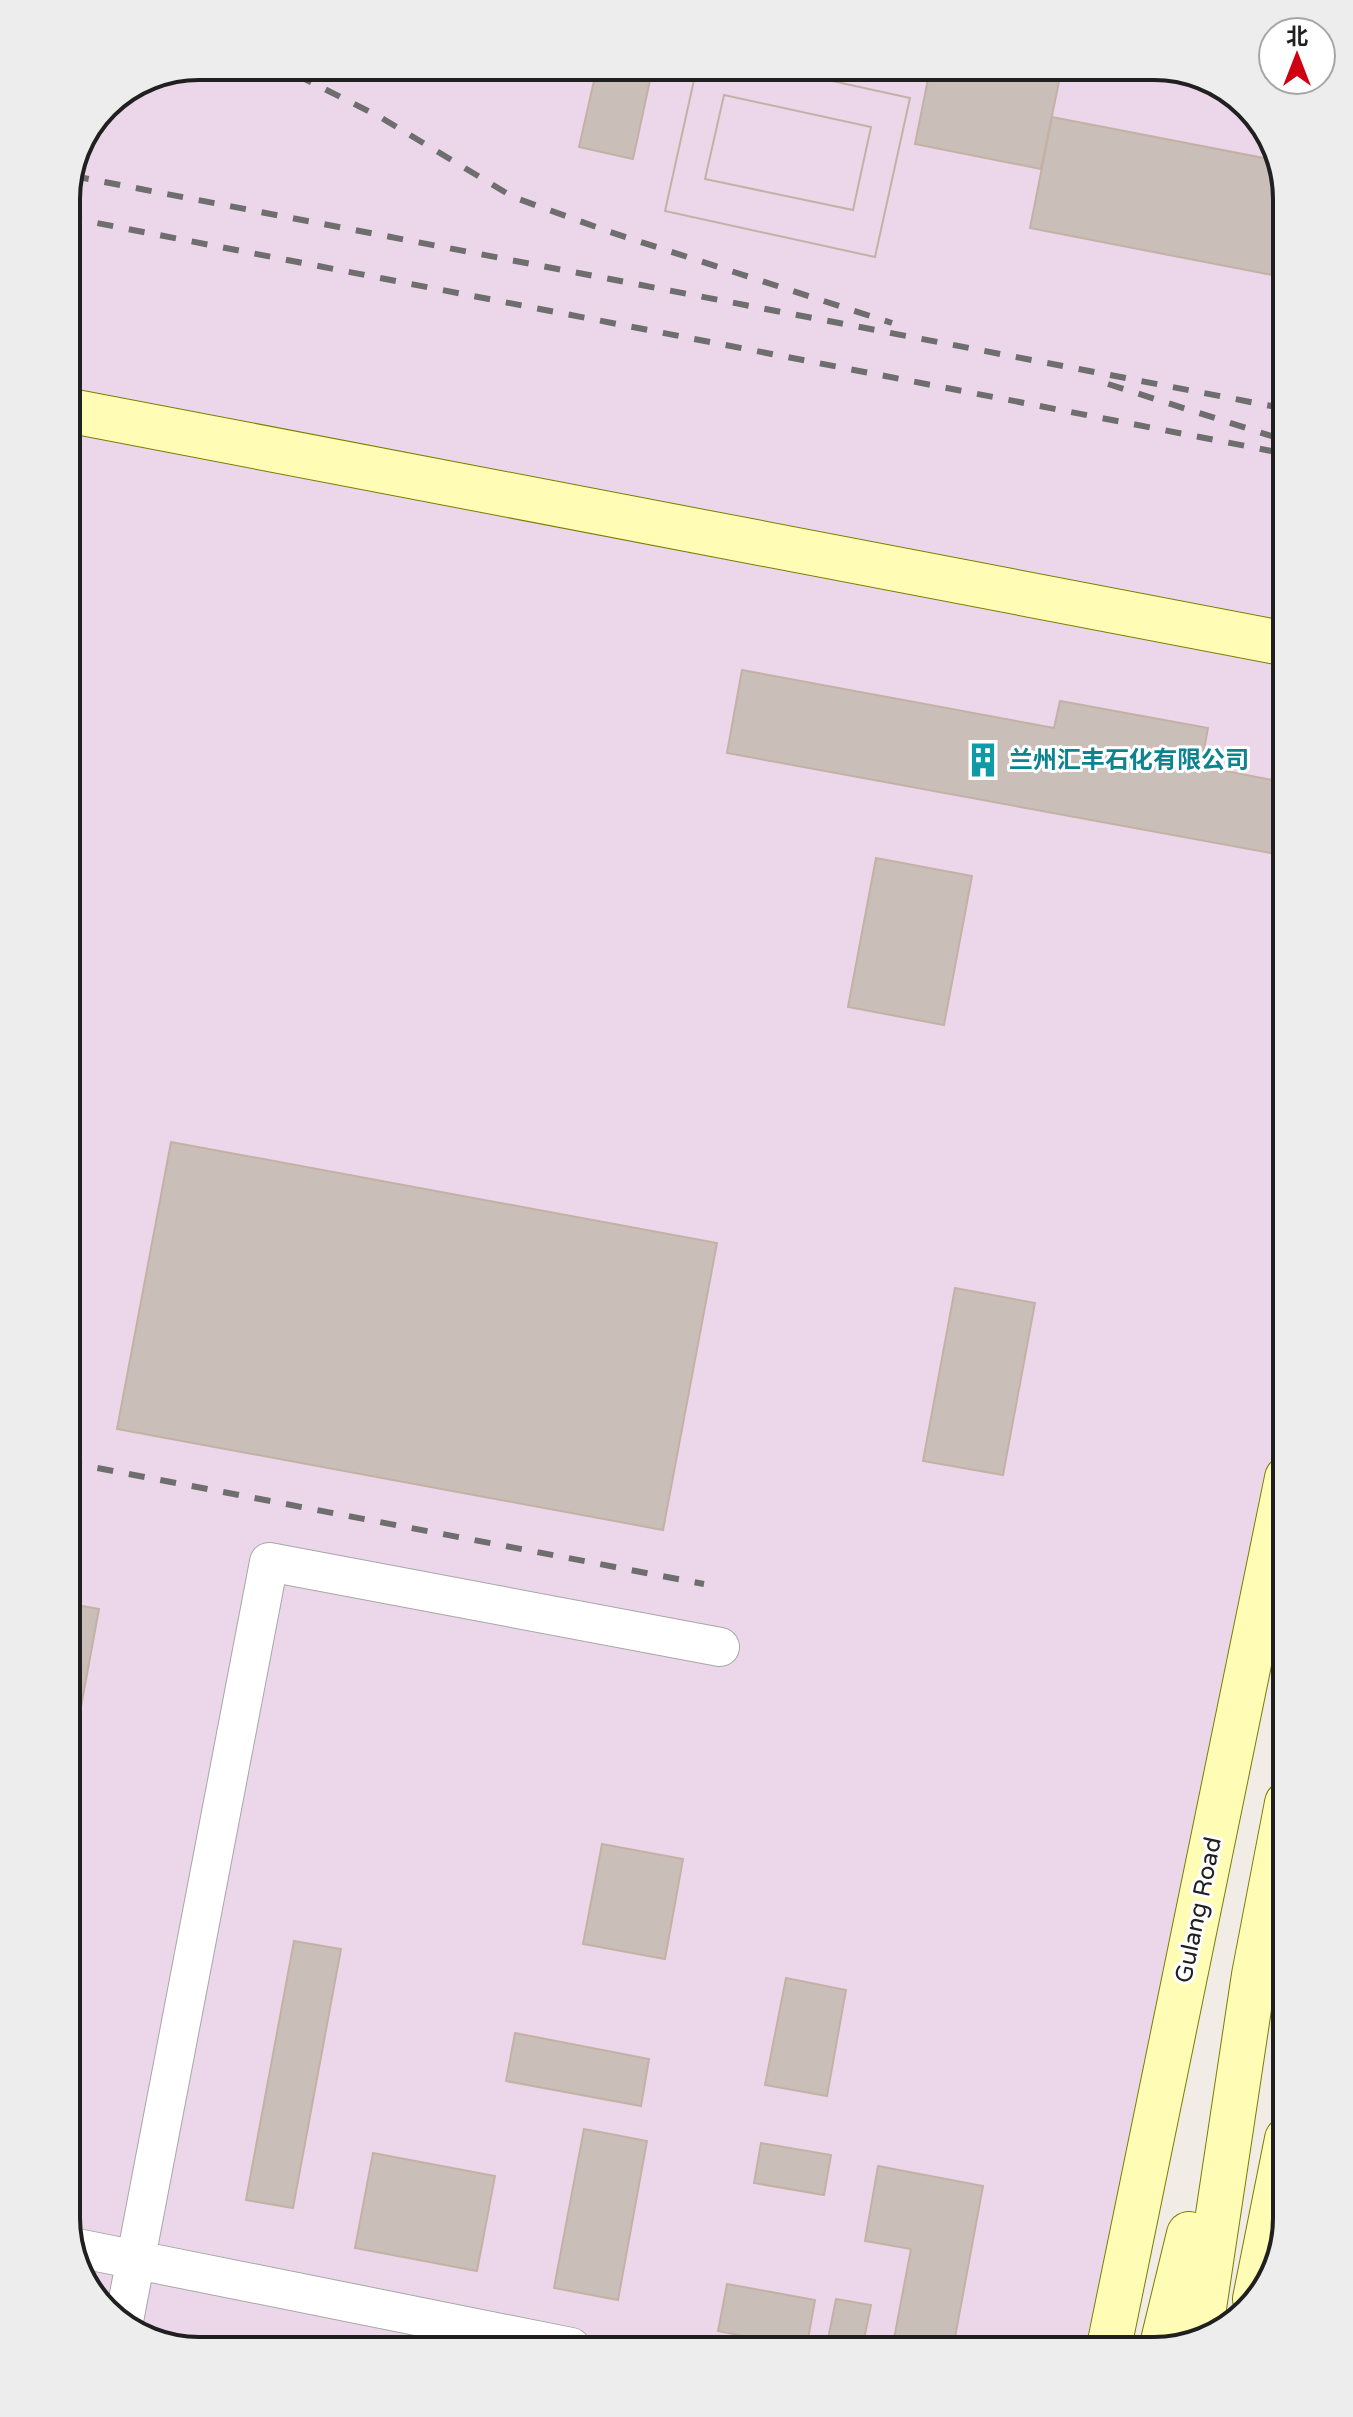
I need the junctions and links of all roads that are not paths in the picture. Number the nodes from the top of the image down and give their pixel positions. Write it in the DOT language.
graph roads {
  1 [pos="80,413"];
  2 [pos="1273,641"];
  3 [pos="1273,1546"];
  4 [pos="720,1647"];
  5 [pos="1273,1876"];
  6 [pos="1254,1975"];
  7 [pos="1273,2209"];
  8 [pos="85,2250"];
  9 [pos="135,2260"];
  10 [pos="1261,2271"];
  11 [pos="126,2311"];
  12 [pos="1201,2327"];
  13 [pos="1164,2336"];
  14 [pos="521,2337"];
  15 [pos="1111,2337"];
  1 -- 2 [label="street"];
  3 -- 15 [label="street, Gulang Road"];
  4 -- 9 [label="street"];
  5 -- 6 [label="street"];
  6 -- 12 [label="street"];
  6 -- 13 [label="street"];
  7 -- 10 [label="street"];
  8 -- 9 [label="street"];
  9 -- 11 [label="street"];
  9 -- 14 [label="street"];
}
